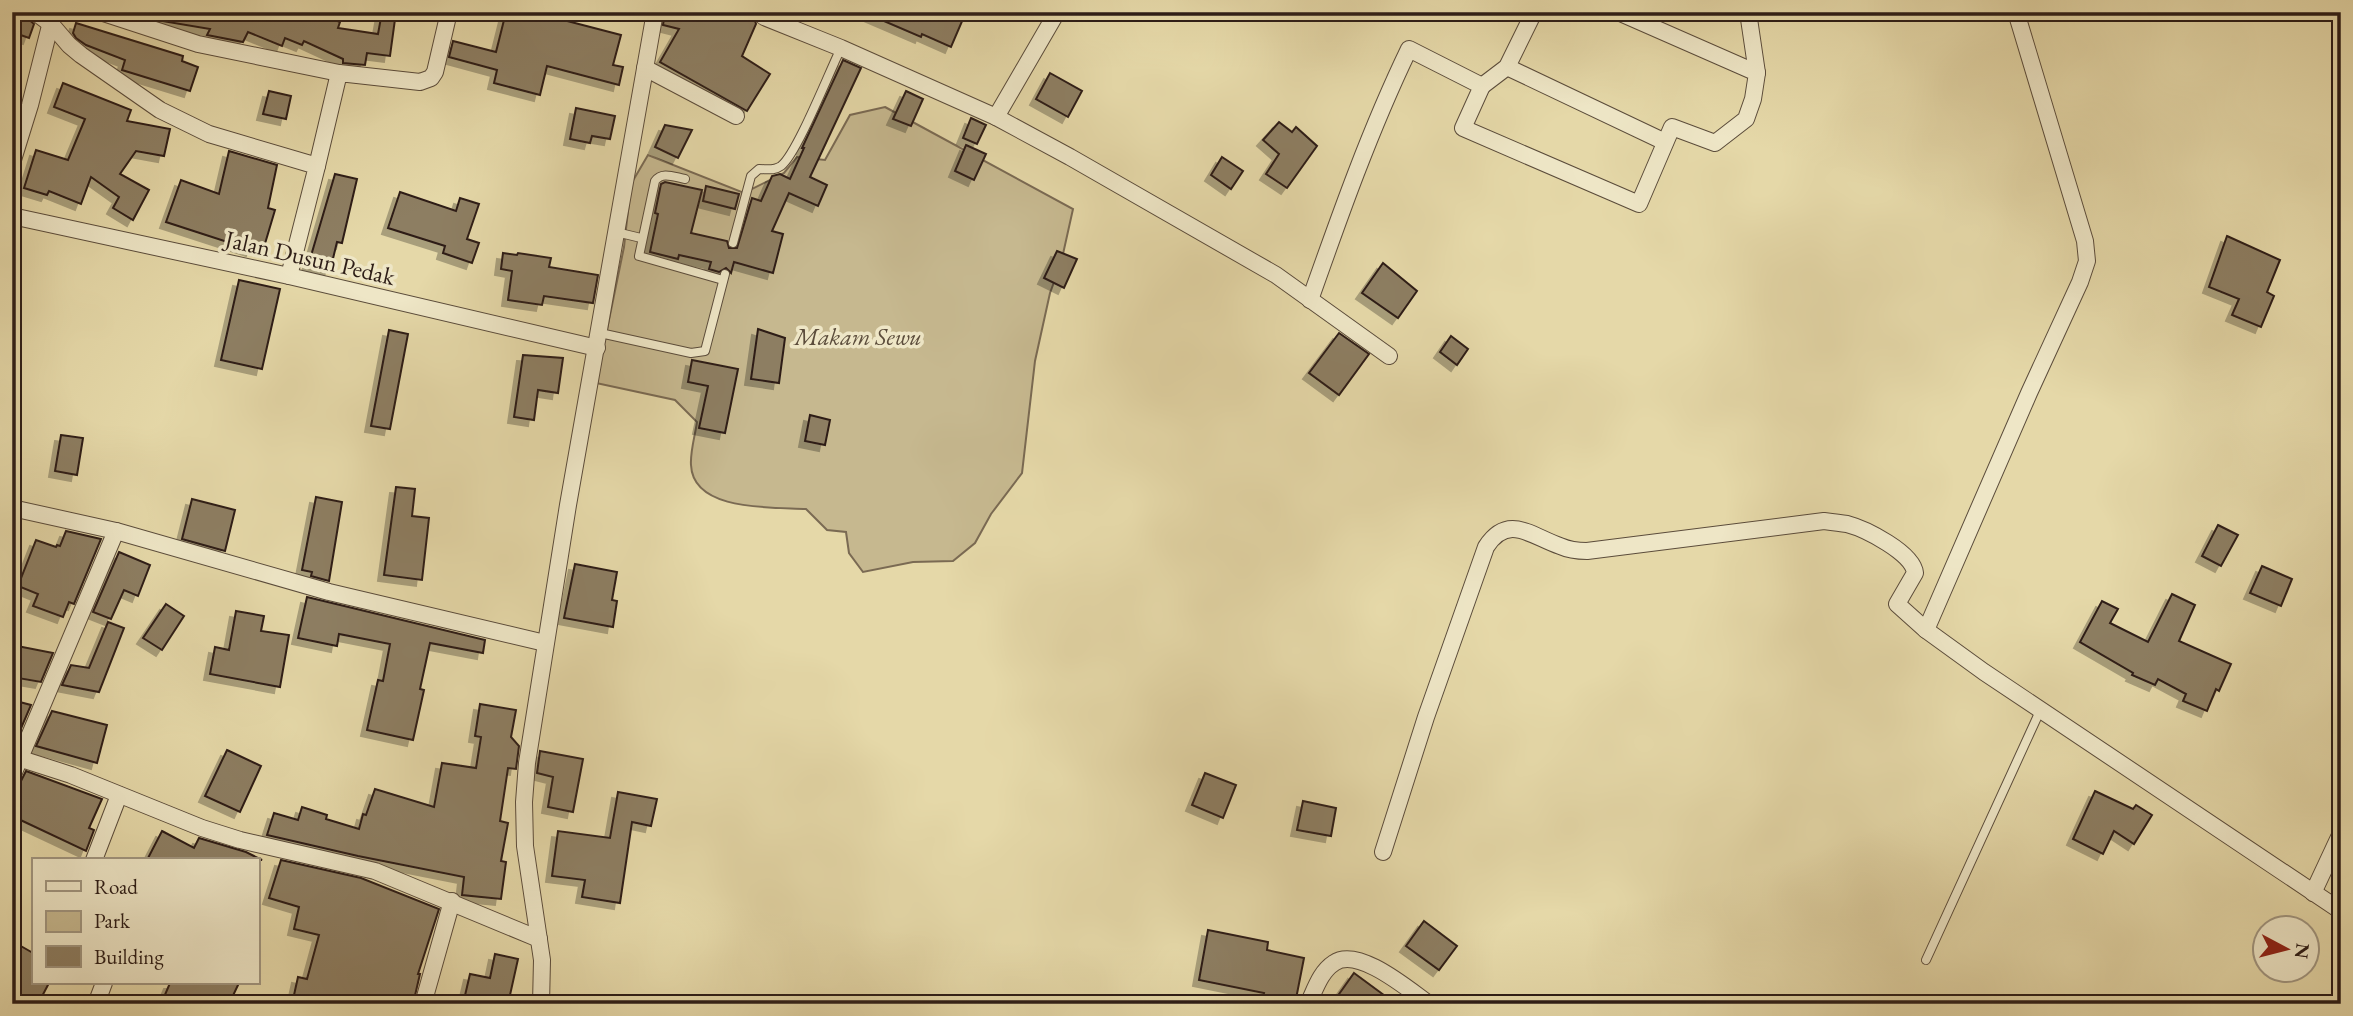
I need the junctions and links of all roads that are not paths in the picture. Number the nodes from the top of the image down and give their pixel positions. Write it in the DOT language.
graph roads {
  1 [pos="35,12"];
  2 [pos="100,12"];
  3 [pos="449,12"];
  4 [pos="655,12"];
  5 [pos="1057,12"];
  6 [pos="1534,12"];
  7 [pos="1618,12"];
  8 [pos="1748,12"];
  9 [pos="2016,12"];
  10 [pos="762,14"];
  11 [pos="52,18"];
  12 [pos="841,48"];
  13 [pos="1507,66"];
  14 [pos="645,68"];
  15 [pos="339,73"];
  16 [pos="1757,73"];
  17 [pos="1482,86"];
  18 [pos="736,116"];
  19 [pos="996,117"];
  20 [pos="1665,142"];
  21 [pos="12,163"];
  22 [pos="317,166"];
  23 [pos="685,179"];
  24 [pos="12,216"];
  25 [pos="616,232"];
  26 [pos="642,238"];
  27 [pos="733,243"];
  28 [pos="289,276"];
  29 [pos="1310,300"];
  30 [pos="598,340"];
  31 [pos="1389,356"];
  32 [pos="12,508"];
  33 [pos="116,531"];
  34 [pos="1926,630"];
  35 [pos="545,643"];
  36 [pos="2040,710"];
  37 [pos="16,757"];
  38 [pos="12,777"];
  39 [pos="119,795"];
  40 [pos="2341,834"];
  41 [pos="1383,852"];
  42 [pos="95,858"];
  43 [pos="2313,893"];
  44 [pos="452,901"];
  45 [pos="2341,911"];
  46 [pos="539,939"];
  47 [pos="1926,960"];
  48 [pos="104,984"];
  49 [pos="96,1004"];
  50 [pos="423,1004"];
  51 [pos="541,1004"];
  52 [pos="1308,1004"];
  53 [pos="1429,1004"];
  1 -- 11 [label="street"];
  2 -- 15 [label="street"];
  3 -- 15 [label="street"];
  4 -- 14 [label="street"];
  5 -- 19 [label="street"];
  6 -- 13 [label="street"];
  7 -- 16 [label="street"];
  8 -- 16 [label="street"];
  9 -- 34 [label="street"];
  10 -- 12 [label="street"];
  11 -- 21 [label="street"];
  11 -- 22 [label="street"];
  12 -- 19 [label="street"];
  12 -- 27 [label="lane"];
  13 -- 17 [label="street"];
  13 -- 20 [label="street"];
  14 -- 18 [label="street"];
  14 -- 25 [label="street"];
  15 -- 22 [label="street"];
  16 -- 20 [label="street"];
  17 -- 20 [label="street"];
  17 -- 29 [label="street"];
  19 -- 29 [label="street"];
  22 -- 28 [label="street"];
  23 -- 26 [label="lane"];
  24 -- 28 [label="street, Jalan Dusun Pedak"];
  25 -- 26 [label="lane"];
  25 -- 30 [label="street"];
  26 -- 30 [label="lane"];
  28 -- 30 [label="street, Jalan Dusun Pedak"];
  29 -- 31 [label="street"];
  30 -- 35 [label="street"];
  32 -- 33 [label="street"];
  33 -- 35 [label="street"];
  33 -- 37 [label="street"];
  34 -- 36 [label="street"];
  34 -- 41 [label="street"];
  35 -- 46 [label="street"];
  36 -- 43 [label="street"];
  36 -- 47 [label="lane"];
  37 -- 38 [label="street"];
  37 -- 39 [label="street"];
  39 -- 42 [label="street"];
  39 -- 44 [label="street"];
  40 -- 43 [label="street"];
  43 -- 45 [label="street"];
  44 -- 46 [label="street"];
  44 -- 50 [label="street"];
  46 -- 51 [label="street"];
  48 -- 49 [label="street"];
  52 -- 53 [label="street"];
}
